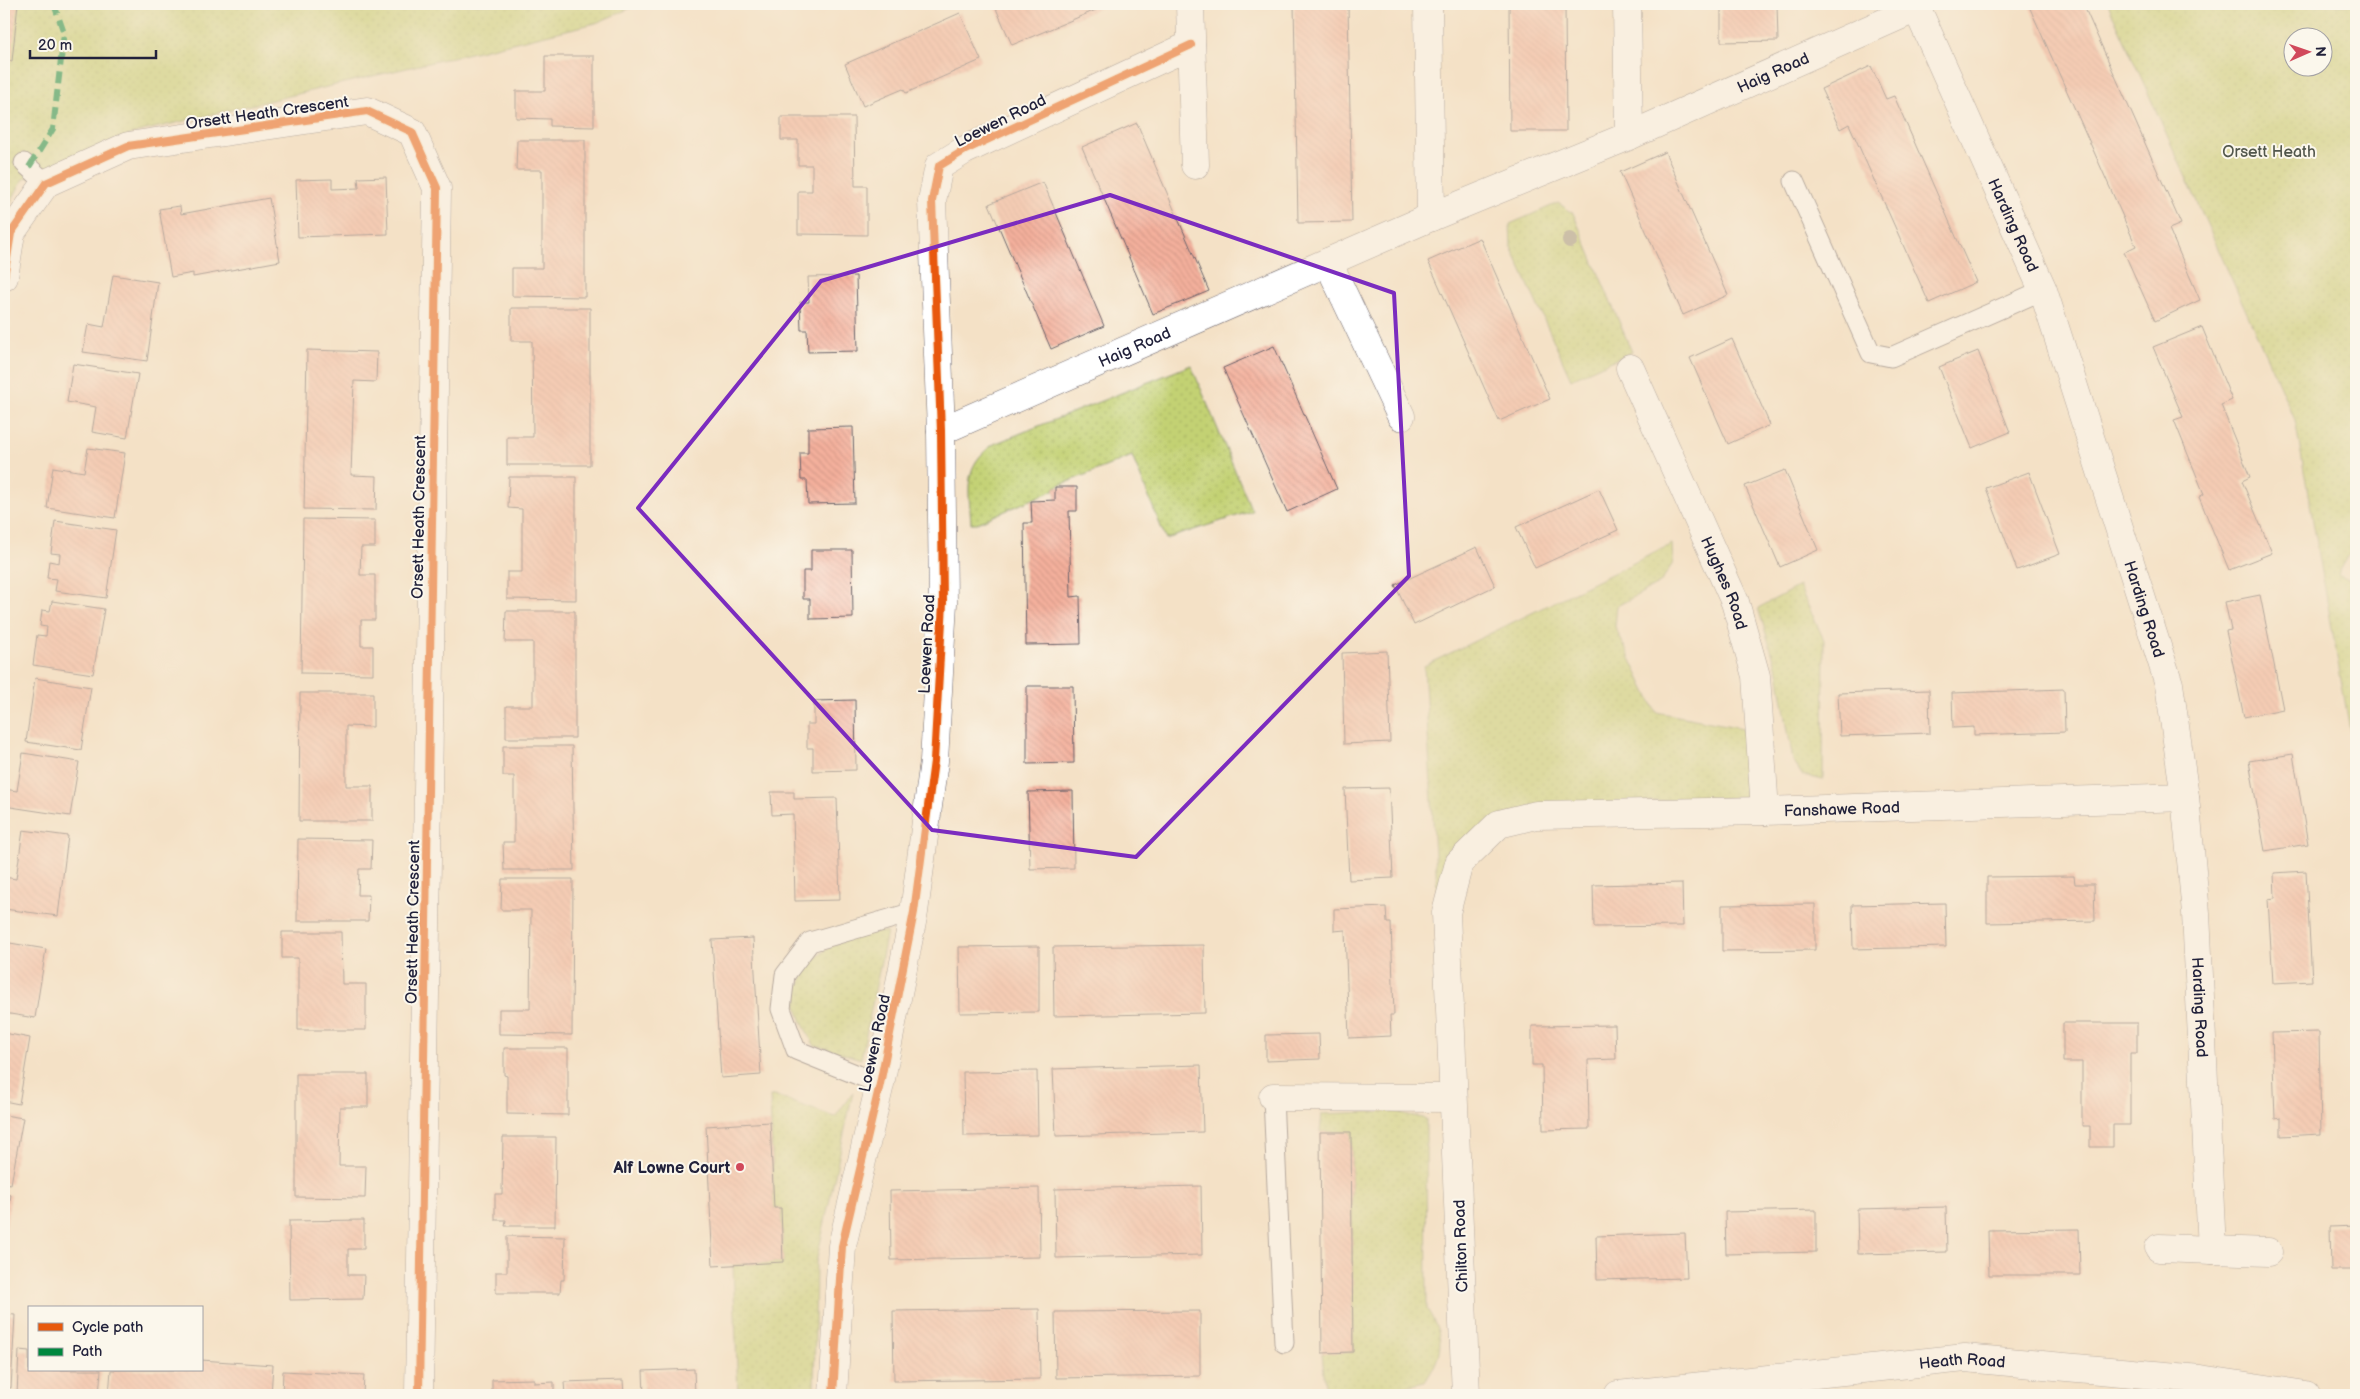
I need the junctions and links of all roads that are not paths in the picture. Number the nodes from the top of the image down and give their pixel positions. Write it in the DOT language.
graph roads {
  1 [pos="1190,4"];
  2 [pos="1428,4"];
  3 [pos="1627,4"];
  4 [pos="1916,6"];
  5 [pos="1191,45"];
  6 [pos="1629,136"];
  7 [pos="24,163"];
  8 [pos="1195,165"];
  9 [pos="1794,181"];
  10 [pos="46,183"];
  11 [pos="1431,217"];
  12 [pos="1328,262"];
  13 [pos="4,277"];
  14 [pos="2043,290"];
  15 [pos="1630,368"];
  16 [pos="1401,416"];
  17 [pos="940,431"];
  18 [pos="2185,797"];
  19 [pos="1765,812"];
  20 [pos="1499,824"];
  21 [pos="914,912"];
  22 [pos="880,1084"];
  23 [pos="1273,1097"];
  24 [pos="1453,1098"];
  25 [pos="2159,1248"];
  26 [pos="2212,1250"];
  27 [pos="2268,1252"];
  28 [pos="1284,1343"];
  29 [pos="1648,1393"];
  30 [pos="419,1395"];
  31 [pos="833,1395"];
  32 [pos="1466,1395"];
  33 [pos="1618,1395"];
  34 [pos="2306,1395"];
  1 -- 5 [label="street"];
  2 -- 11 [label="street"];
  3 -- 6 [label="street"];
  4 -- 6 [label="street, Haig Road"];
  4 -- 14 [label="street, Harding Road"];
  5 -- 8 [label="street"];
  5 -- 17 [label="street, Loewen Road"];
  6 -- 11 [label="street, Haig Road"];
  7 -- 10 [label="lane"];
  9 -- 14 [label="lane"];
  10 -- 13 [label="street"];
  10 -- 30 [label="street, Orsett Heath Crescent"];
  11 -- 12 [label="street, Haig Road"];
  12 -- 16 [label="street"];
  12 -- 17 [label="street, Haig Road"];
  14 -- 18 [label="street, Harding Road"];
  15 -- 19 [label="street, Hughes Road"];
  17 -- 21 [label="street, Loewen Road"];
  18 -- 19 [label="street, Fanshawe Road"];
  18 -- 26 [label="street, Harding Road"];
  19 -- 20 [label="street, Fanshawe Road"];
  20 -- 24 [label="street, Chilton Road"];
  21 -- 22 [label="street, Loewen Road"];
  21 -- 22 [label="lane"];
  22 -- 31 [label="street, Loewen Road"];
  23 -- 24 [label="street"];
  23 -- 28 [label="lane"];
  24 -- 32 [label="street, Chilton Road"];
  25 -- 26 [label="street"];
  26 -- 27 [label="street"];
  29 -- 33 [label="street, Heath Road"];
  29 -- 34 [label="street, Heath Road"];
}
